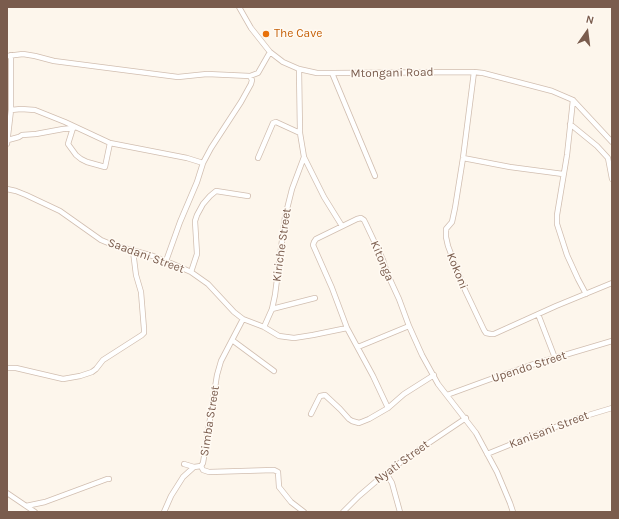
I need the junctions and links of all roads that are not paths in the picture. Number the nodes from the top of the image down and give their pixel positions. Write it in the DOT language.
graph roads {
  1 [pos="239,7"];
  2 [pos="270,52"];
  3 [pos="9,55"];
  4 [pos="299,69"];
  5 [pos="474,72"];
  6 [pos="332,74"];
  7 [pos="250,76"];
  8 [pos="571,100"];
  9 [pos="10,110"];
  10 [pos="570,124"];
  11 [pos="73,128"];
  12 [pos="81,130"];
  13 [pos="300,133"];
  14 [pos="8,142"];
  15 [pos="612,142"];
  16 [pos="110,143"];
  17 [pos="258,158"];
  18 [pos="304,158"];
  19 [pos="463,158"];
  20 [pos="203,163"];
  21 [pos="564,174"];
  22 [pos="375,176"];
  23 [pos="612,179"];
  24 [pos="7,189"];
  25 [pos="248,196"];
  26 [pos="342,226"];
  27 [pos="133,251"];
  28 [pos="166,261"];
  29 [pos="191,272"];
  30 [pos="612,283"];
  31 [pos="586,294"];
  32 [pos="315,298"];
  33 [pos="272,309"];
  34 [pos="538,314"];
  35 [pos="243,319"];
  36 [pos="264,326"];
  37 [pos="409,326"];
  38 [pos="347,328"];
  39 [pos="232,340"];
  40 [pos="612,341"];
  41 [pos="358,347"];
  42 [pos="555,358"];
  43 [pos="7,368"];
  44 [pos="274,371"];
  45 [pos="434,375"];
  46 [pos="447,395"];
  47 [pos="388,408"];
  48 [pos="612,408"];
  49 [pos="311,414"];
  50 [pos="466,418"];
  51 [pos="487,454"];
  52 [pos="184,464"];
  53 [pos="201,466"];
  54 [pos="194,468"];
  55 [pos="386,473"];
  56 [pos="109,479"];
  57 [pos="7,493"];
  58 [pos="26,506"];
  59 [pos="35,512"];
  60 [pos="164,512"];
  61 [pos="304,512"];
  62 [pos="343,512"];
  63 [pos="400,512"];
  64 [pos="513,512"];
  1 -- 2 [label="street, Mtongani Road"];
  2 -- 4 [label="street, Mtongani Road"];
  2 -- 7 [label="street"];
  3 -- 7 [label="street"];
  3 -- 9 [label="street"];
  4 -- 6 [label="street, Mtongani Road"];
  4 -- 13 [label="street"];
  5 -- 6 [label="street, Mtongani Road"];
  5 -- 8 [label="street, Mtongani Road"];
  5 -- 19 [label="street, Kokoni"];
  6 -- 22 [label="street"];
  7 -- 20 [label="street"];
  8 -- 10 [label="street"];
  8 -- 15 [label="street"];
  9 -- 12 [label="street"];
  9 -- 14 [label="street"];
  10 -- 21 [label="street"];
  10 -- 23 [label="street"];
  11 -- 12 [label="street"];
  11 -- 14 [label="street"];
  11 -- 16 [label="street"];
  12 -- 16 [label="street"];
  13 -- 17 [label="street"];
  13 -- 18 [label="street"];
  16 -- 20 [label="street"];
  18 -- 26 [label="street"];
  18 -- 33 [label="street, Kiriche Street"];
  19 -- 21 [label="street"];
  19 -- 34 [label="street, Kokoni"];
  20 -- 28 [label="street"];
  21 -- 31 [label="street"];
  24 -- 27 [label="street, Saadani Street"];
  25 -- 29 [label="street"];
  26 -- 37 [label="street, Kitonga"];
  26 -- 38 [label="street, Kitonga"];
  27 -- 28 [label="street, Saadani Street"];
  27 -- 43 [label="street"];
  28 -- 29 [label="street, Saadani Street"];
  29 -- 35 [label="street, Saadani Street"];
  30 -- 31 [label="street, Kokoni"];
  31 -- 34 [label="street, Kokoni"];
  32 -- 33 [label="street"];
  33 -- 36 [label="street, Kiriche Street"];
  34 -- 42 [label="street"];
  35 -- 36 [label="street, Saadani Street"];
  35 -- 39 [label="street, Simba Street"];
  36 -- 38 [label="street, Saadani Street"];
  37 -- 41 [label="street"];
  37 -- 45 [label="street, Kitonga"];
  38 -- 41 [label="street, Kitonga"];
  39 -- 44 [label="street"];
  39 -- 53 [label="street, Simba Street"];
  40 -- 42 [label="street, Upendo Street"];
  41 -- 47 [label="street, Kitonga"];
  42 -- 46 [label="street, Upendo Street"];
  45 -- 46 [label="street, Kitonga"];
  45 -- 47 [label="street"];
  46 -- 50 [label="street, Kitonga"];
  47 -- 49 [label="street"];
  48 -- 51 [label="street, Kanisani Street"];
  50 -- 51 [label="street, Kitonga"];
  50 -- 55 [label="street, Nyati Street"];
  51 -- 64 [label="street, Kitonga"];
  52 -- 54 [label="street"];
  53 -- 54 [label="street, Simba Street"];
  53 -- 61 [label="street"];
  54 -- 60 [label="street, Simba Street"];
  55 -- 62 [label="street, Nyati Street"];
  55 -- 63 [label="street"];
  56 -- 58 [label="street"];
  57 -- 58 [label="street"];
  58 -- 59 [label="street"];
}
